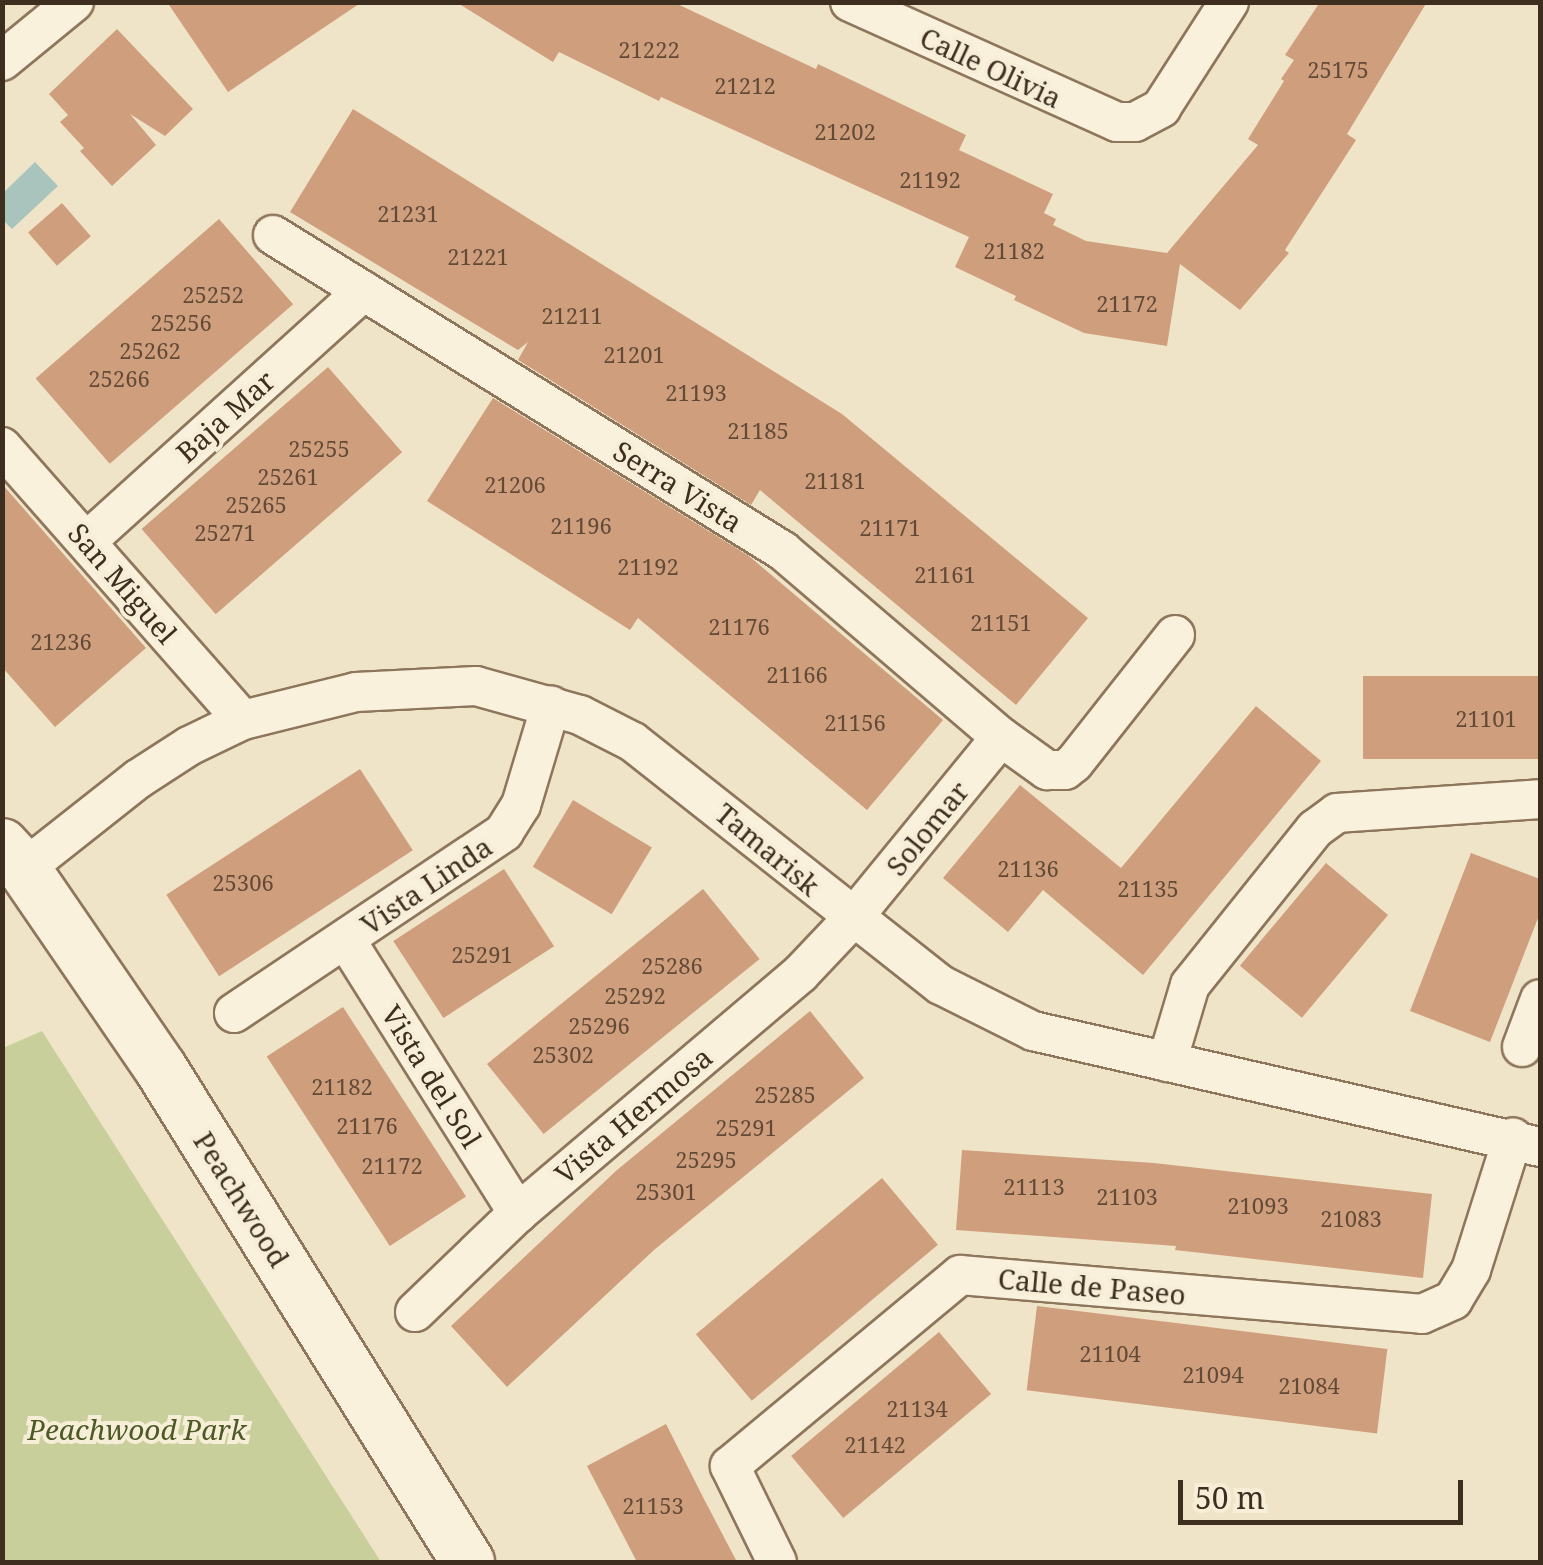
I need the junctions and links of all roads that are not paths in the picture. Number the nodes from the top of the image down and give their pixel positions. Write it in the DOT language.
graph roads {
  1 [pos="74,2"];
  2 [pos="850,2"];
  3 [pos="1229,2"];
  4 [pos="2,61"];
  5 [pos="273,235"];
  6 [pos="364,291"];
  7 [pos="2,447"];
  8 [pos="87,542"];
  9 [pos="1175,636"];
  10 [pos="551,705"];
  11 [pos="244,720"];
  12 [pos="1001,737"];
  13 [pos="1540,798"];
  14 [pos="14,857"];
  15 [pos="852,919"];
  16 [pos="346,940"];
  17 [pos="1540,999"];
  18 [pos="234,1013"];
  19 [pos="1522,1047"];
  20 [pos="1167,1062"];
  21 [pos="1526,1142"];
  22 [pos="518,1212"];
  23 [pos="416,1312"];
  24 [pos="468,1562"];
  25 [pos="777,1562"];
  1 -- 4 [label="street"];
  2 -- 3 [label="street, Calle Olivia"];
  5 -- 6 [label="street, Serra Vista"];
  6 -- 8 [label="street, Baja Mar"];
  6 -- 12 [label="street, Serra Vista"];
  7 -- 8 [label="street, San Miguel"];
  8 -- 11 [label="street, San Miguel"];
  9 -- 12 [label="street, Serra Vista"];
  10 -- 11 [label="street, Tamarisk"];
  10 -- 15 [label="street, Tamarisk"];
  10 -- 16 [label="street, Vista Linda"];
  11 -- 14 [label="street, Tamarisk"];
  12 -- 15 [label="street, Solomar"];
  13 -- 20 [label="street"];
  14 -- 24 [label="street, Peachwood"];
  15 -- 20 [label="street, Tamarisk"];
  15 -- 22 [label="street, Vista Hermosa"];
  16 -- 18 [label="street, Vista Linda"];
  16 -- 22 [label="street, Vista del Sol"];
  17 -- 19 [label="street"];
  20 -- 21 [label="street, Tamarisk"];
  21 -- 25 [label="street, Calle de Paseo"];
  22 -- 23 [label="street, Vista Hermosa"];
}
